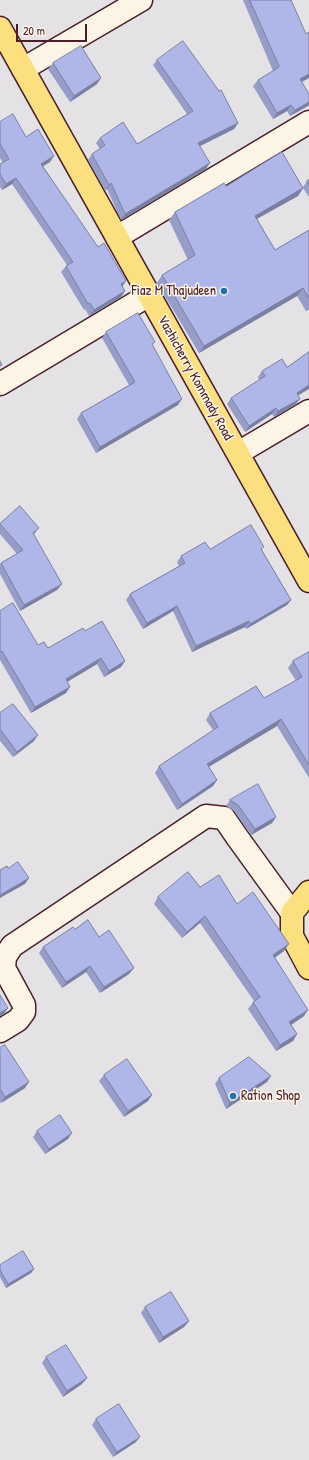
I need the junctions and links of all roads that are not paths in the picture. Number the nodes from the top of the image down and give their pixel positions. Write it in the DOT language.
graph roads {
  1 [pos="141,0"];
  2 [pos="0,28"];
  3 [pos="23,69"];
  4 [pos="309,122"];
  5 [pos="117,237"];
  6 [pos="149,295"];
  7 [pos="0,384"];
  8 [pos="309,411"];
  9 [pos="238,454"];
  10 [pos="309,581"];
  11 [pos="309,892"];
  12 [pos="292,912"];
  13 [pos="309,968"];
  14 [pos="0,1031"];
  1 -- 3 [label="street"];
  2 -- 3 [label="main road, Vazhicherry Kommady Road"];
  3 -- 5 [label="main road, Vazhicherry Kommady Road"];
  4 -- 5 [label="street"];
  5 -- 6 [label="main road, Vazhicherry Kommady Road"];
  6 -- 7 [label="street"];
  6 -- 9 [label="main road, Vazhicherry Kommady Road"];
  8 -- 9 [label="street"];
  9 -- 10 [label="main road, Vazhicherry Kommady Road"];
  11 -- 12 [label="main road"];
  12 -- 13 [label="main road"];
  12 -- 14 [label="street"];
}
